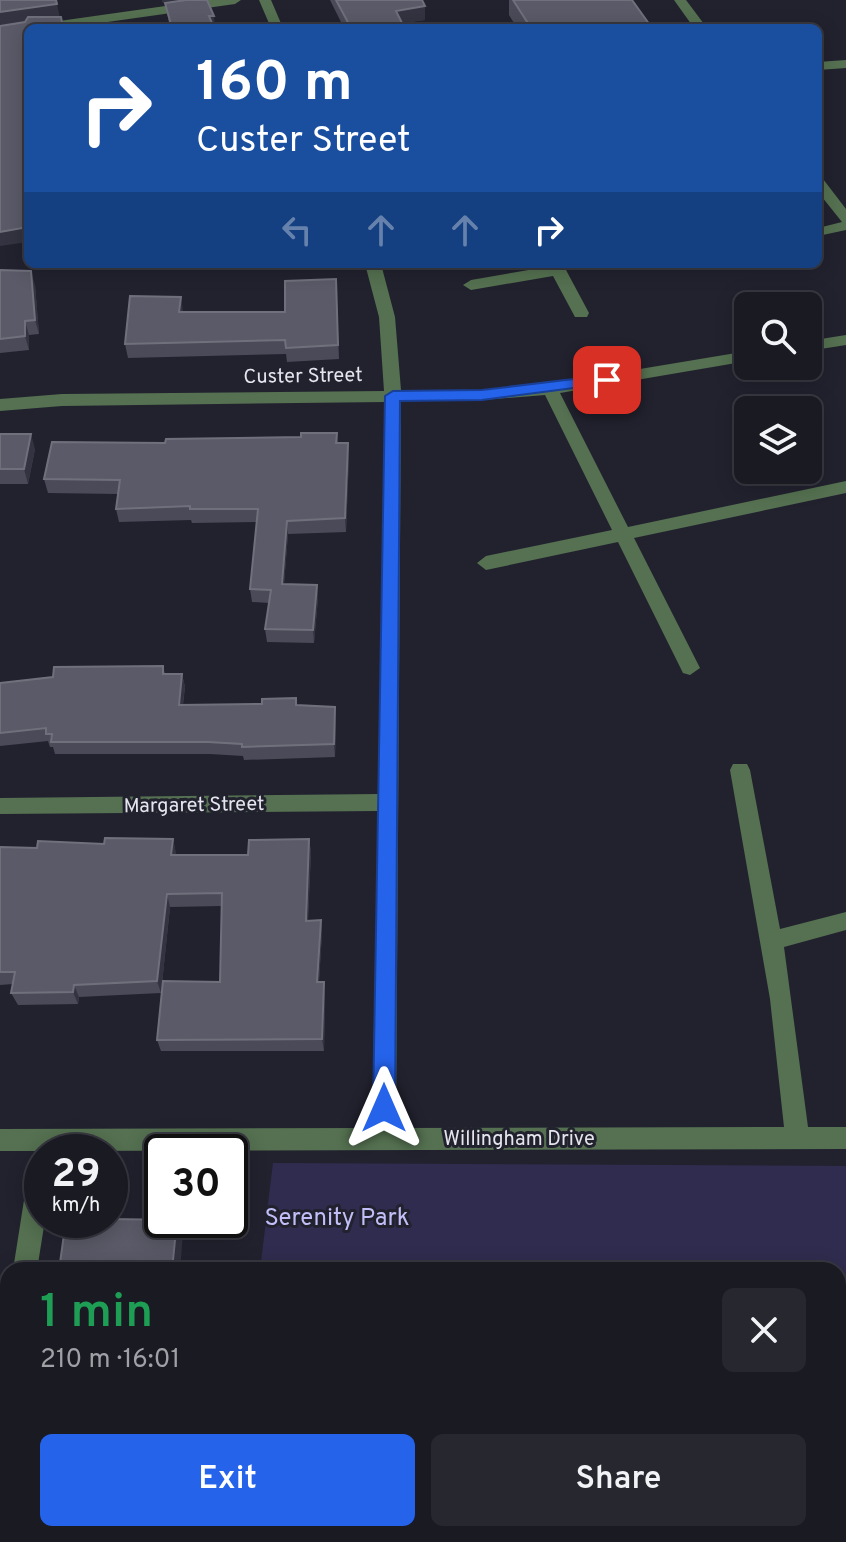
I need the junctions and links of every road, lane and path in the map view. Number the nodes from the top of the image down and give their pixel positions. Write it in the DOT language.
graph roads {
  1 [pos="235,0"];
  2 [pos="265,0"];
  3 [pos="680,0"];
  4 [pos="66,24"];
  5 [pos="275,24"];
  6 [pos="698,24"];
  7 [pos="846,64"];
  8 [pos="822,66"];
  9 [pos="822,187"];
  10 [pos="846,219"];
  11 [pos="846,226"];
  12 [pos="822,231"];
  13 [pos="374,268"];
  14 [pos="471,285"];
  15 [pos="581,313"];
  16 [pos="846,340"];
  17 [pos="822,344"];
  18 [pos="734,358"];
  19 [pos="550,389"];
  20 [pos="393,396"];
  21 [pos="0,405"];
  22 [pos="846,487"];
  23 [pos="623,534"];
  24 [pos="486,563"];
  25 [pos="690,668"];
  26 [pos="740,770"];
  27 [pos="387,802"];
  28 [pos="0,806"];
  29 [pos="846,921"];
  30 [pos="773,940"];
  31 [pos="797,1138"];
  32 [pos="846,1138"];
  33 [pos="384,1139"];
  34 [pos="0,1140"];
  35 [pos="24,1146"];
  36 [pos="128,1148"];
  37 [pos="30,1238"];
  38 [pos="26,1262"];
  1 -- 4 [label="street"];
  2 -- 5 [label="street"];
  3 -- 6 [label="street"];
  7 -- 8 [label="street"];
  9 -- 10 [label="street"];
  11 -- 12 [label="street"];
  13 -- 20 [label="street"];
  14 -- 15 [label="street"];
  16 -- 17 [label="street"];
  18 -- 19 [label="street, Custer Street"];
  19 -- 20 [label="street, Custer Street"];
  19 -- 23 [label="street"];
  20 -- 21 [label="street, Custer Street"];
  20 -- 27 [label="street"];
  22 -- 23 [label="street"];
  23 -- 24 [label="street"];
  23 -- 25 [label="street"];
  26 -- 30 [label="street"];
  27 -- 28 [label="street, Margaret Street"];
  27 -- 33 [label="street"];
  29 -- 30 [label="street"];
  30 -- 31 [label="street"];
  31 -- 32 [label="street, Willingham Drive"];
  31 -- 33 [label="street, Willingham Drive"];
  33 -- 36 [label="street, Willingham Drive"];
  34 -- 35 [label="street, Willingham Drive"];
  37 -- 38 [label="street"];
}
